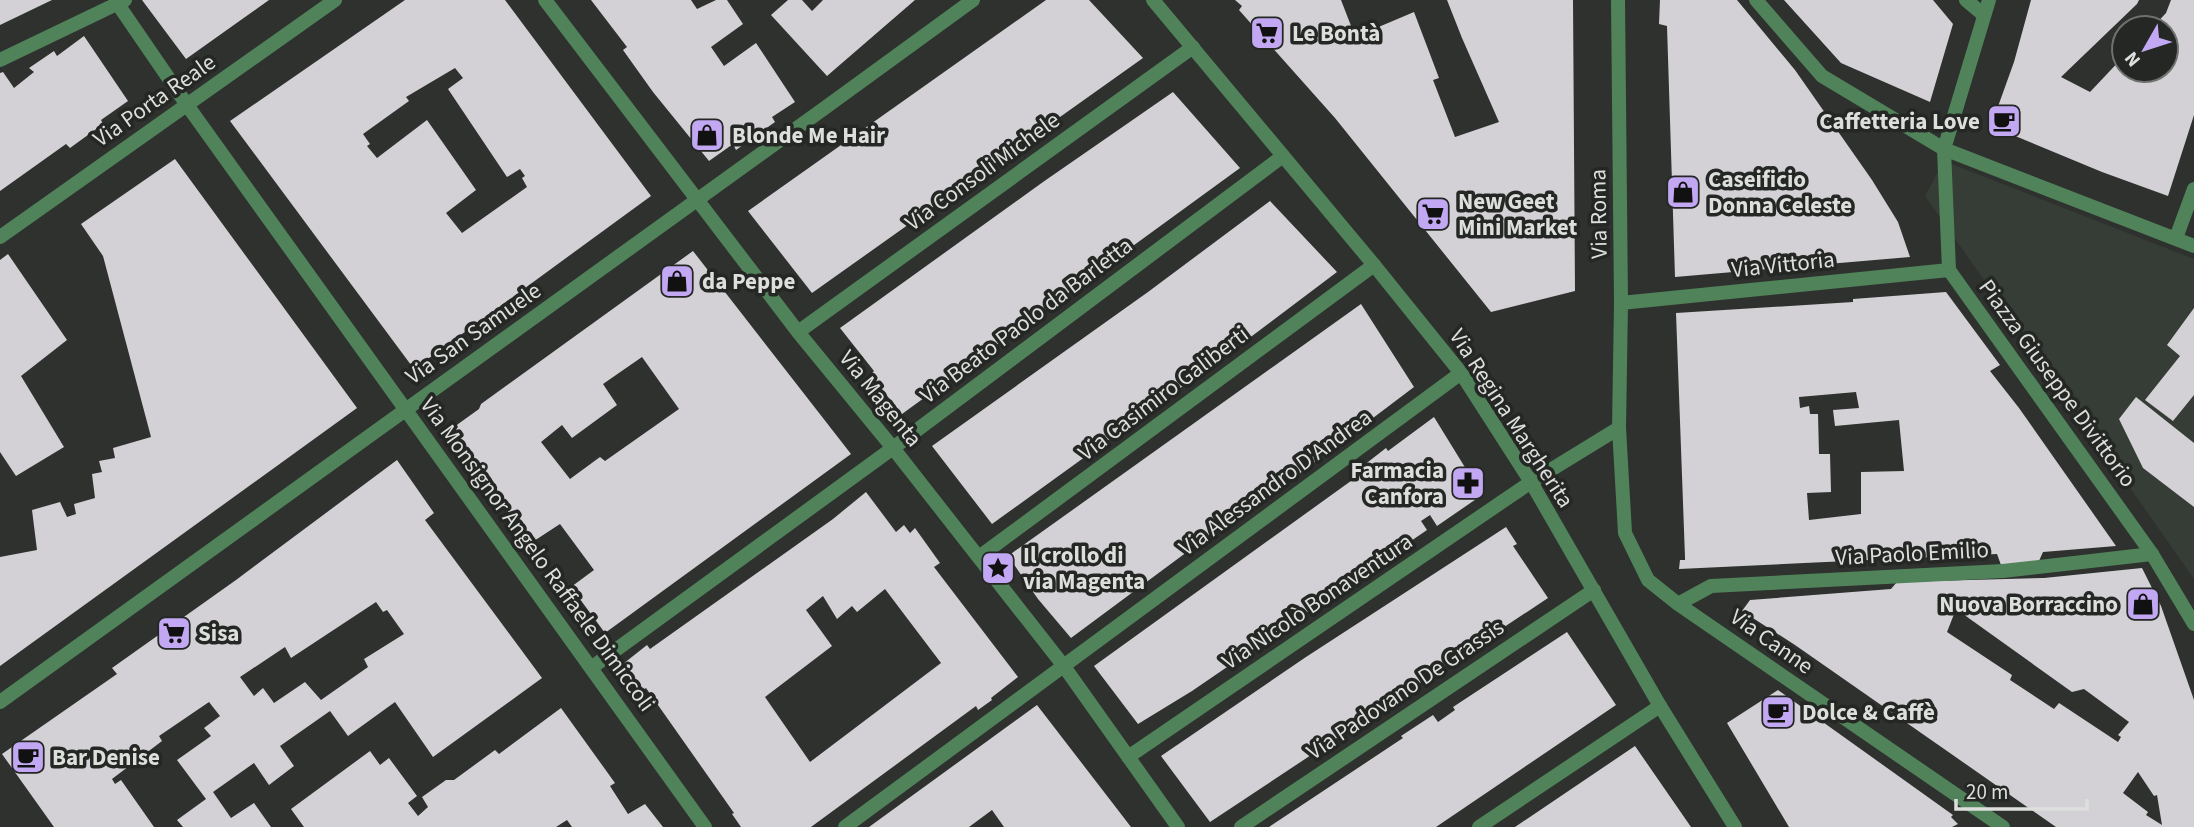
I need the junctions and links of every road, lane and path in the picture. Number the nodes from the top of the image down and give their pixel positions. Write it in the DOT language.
graph roads {
  1 [pos="335,0"];
  2 [pos="545,0"];
  3 [pos="973,0"];
  4 [pos="1153,0"];
  5 [pos="1618,0"];
  6 [pos="1756,0"];
  7 [pos="1966,0"];
  8 [pos="1989,0"];
  9 [pos="120,2"];
  10 [pos="1984,15"];
  11 [pos="1193,47"];
  12 [pos="0,60"];
  13 [pos="187,105"];
  14 [pos="1944,149"];
  15 [pos="1283,156"];
  16 [pos="2194,189"];
  17 [pos="698,201"];
  18 [pos="0,237"];
  19 [pos="2176,239"];
  20 [pos="2194,246"];
  21 [pos="1374,265"];
  22 [pos="1949,270"];
  23 [pos="1621,303"];
  24 [pos="798,332"];
  25 [pos="1461,373"];
  26 [pos="406,408"];
  27 [pos="1619,428"];
  28 [pos="892,448"];
  29 [pos="1531,482"];
  30 [pos="2152,554"];
  31 [pos="979,557"];
  32 [pos="1594,590"];
  33 [pos="1678,604"];
  34 [pos="2194,624"];
  35 [pos="1063,665"];
  36 [pos="591,668"];
  37 [pos="0,702"];
  38 [pos="1660,706"];
  39 [pos="1128,757"];
  40 [pos="705,827"];
  41 [pos="845,827"];
  42 [pos="1178,827"];
  43 [pos="1241,827"];
  44 [pos="1479,827"];
  45 [pos="1735,827"];
  46 [pos="2001,827"];
  1 -- 13 [label="street, Via Porta Reale"];
  2 -- 17 [label="street, Via Magenta"];
  3 -- 17 [label="street, Via San Samuele"];
  4 -- 11 [label="street, Via Regina Margherita"];
  5 -- 23 [label="street, Via Roma"];
  6 -- 14 [label="street"];
  7 -- 10 [label="street"];
  8 -- 10 [label="street, Piazza Giuseppe Divittorio"];
  9 -- 12 [label="street"];
  9 -- 13 [label="street, Via Monsignor Angelo Raffaele Dimiccoli"];
  10 -- 14 [label="street, Piazza Giuseppe Divittorio"];
  11 -- 15 [label="street, Via Regina Margherita"];
  11 -- 24 [label="street, Via Consoli Michele"];
  13 -- 18 [label="street, Via Porta Reale"];
  13 -- 26 [label="street, Via Monsignor Angelo Raffaele Dimiccoli"];
  14 -- 19 [label="street"];
  14 -- 22 [label="street, Piazza Giuseppe Divittorio"];
  15 -- 21 [label="street, Via Regina Margherita"];
  15 -- 28 [label="street, Via Beato Paolo da Barletta"];
  16 -- 19 [label="street"];
  17 -- 24 [label="street, Via Magenta"];
  17 -- 26 [label="street, Via San Samuele"];
  19 -- 20 [label="street"];
  21 -- 25 [label="street, Via Regina Margherita"];
  21 -- 31 [label="street, Via Casimiro Galiberti"];
  22 -- 23 [label="street, Via Vittoria"];
  22 -- 30 [label="street, Piazza Giuseppe Divittorio"];
  23 -- 27 [label="street, Via Roma"];
  24 -- 28 [label="street, Via Magenta"];
  25 -- 29 [label="street, Via Regina Margherita"];
  25 -- 35 [label="street, Via Alessandro D'Andrea"];
  26 -- 36 [label="street, Via Monsignor Angelo Raffaele Dimiccoli"];
  26 -- 37 [label="street, Via San Samuele"];
  27 -- 29 [label="street, Via Nicolò Bonaventura"];
  27 -- 33 [label="street, Via Canne"];
  28 -- 31 [label="street, Via Magenta"];
  28 -- 36 [label="street, Via Beato Paolo da Barletta"];
  29 -- 32 [label="street, Via Regina Margherita"];
  29 -- 39 [label="street, Via Nicolò Bonaventura"];
  30 -- 33 [label="street, Via Paolo Emilio"];
  30 -- 34 [label="street, Piazza Giuseppe Divittorio"];
  31 -- 35 [label="street, Via Magenta"];
  32 -- 38 [label="street, Via Regina Margherita"];
  32 -- 43 [label="street, Via Padovano De Grassis"];
  33 -- 46 [label="street, Via Canne"];
  35 -- 39 [label="street, Via Magenta"];
  35 -- 41 [label="street, Via Alessandro D'Andrea"];
  36 -- 40 [label="street, Via Monsignor Angelo Raffaele Dimiccoli"];
  38 -- 44 [label="street"];
  38 -- 45 [label="street, Via Regina Margherita"];
  39 -- 42 [label="street, Via Magenta"];
}
